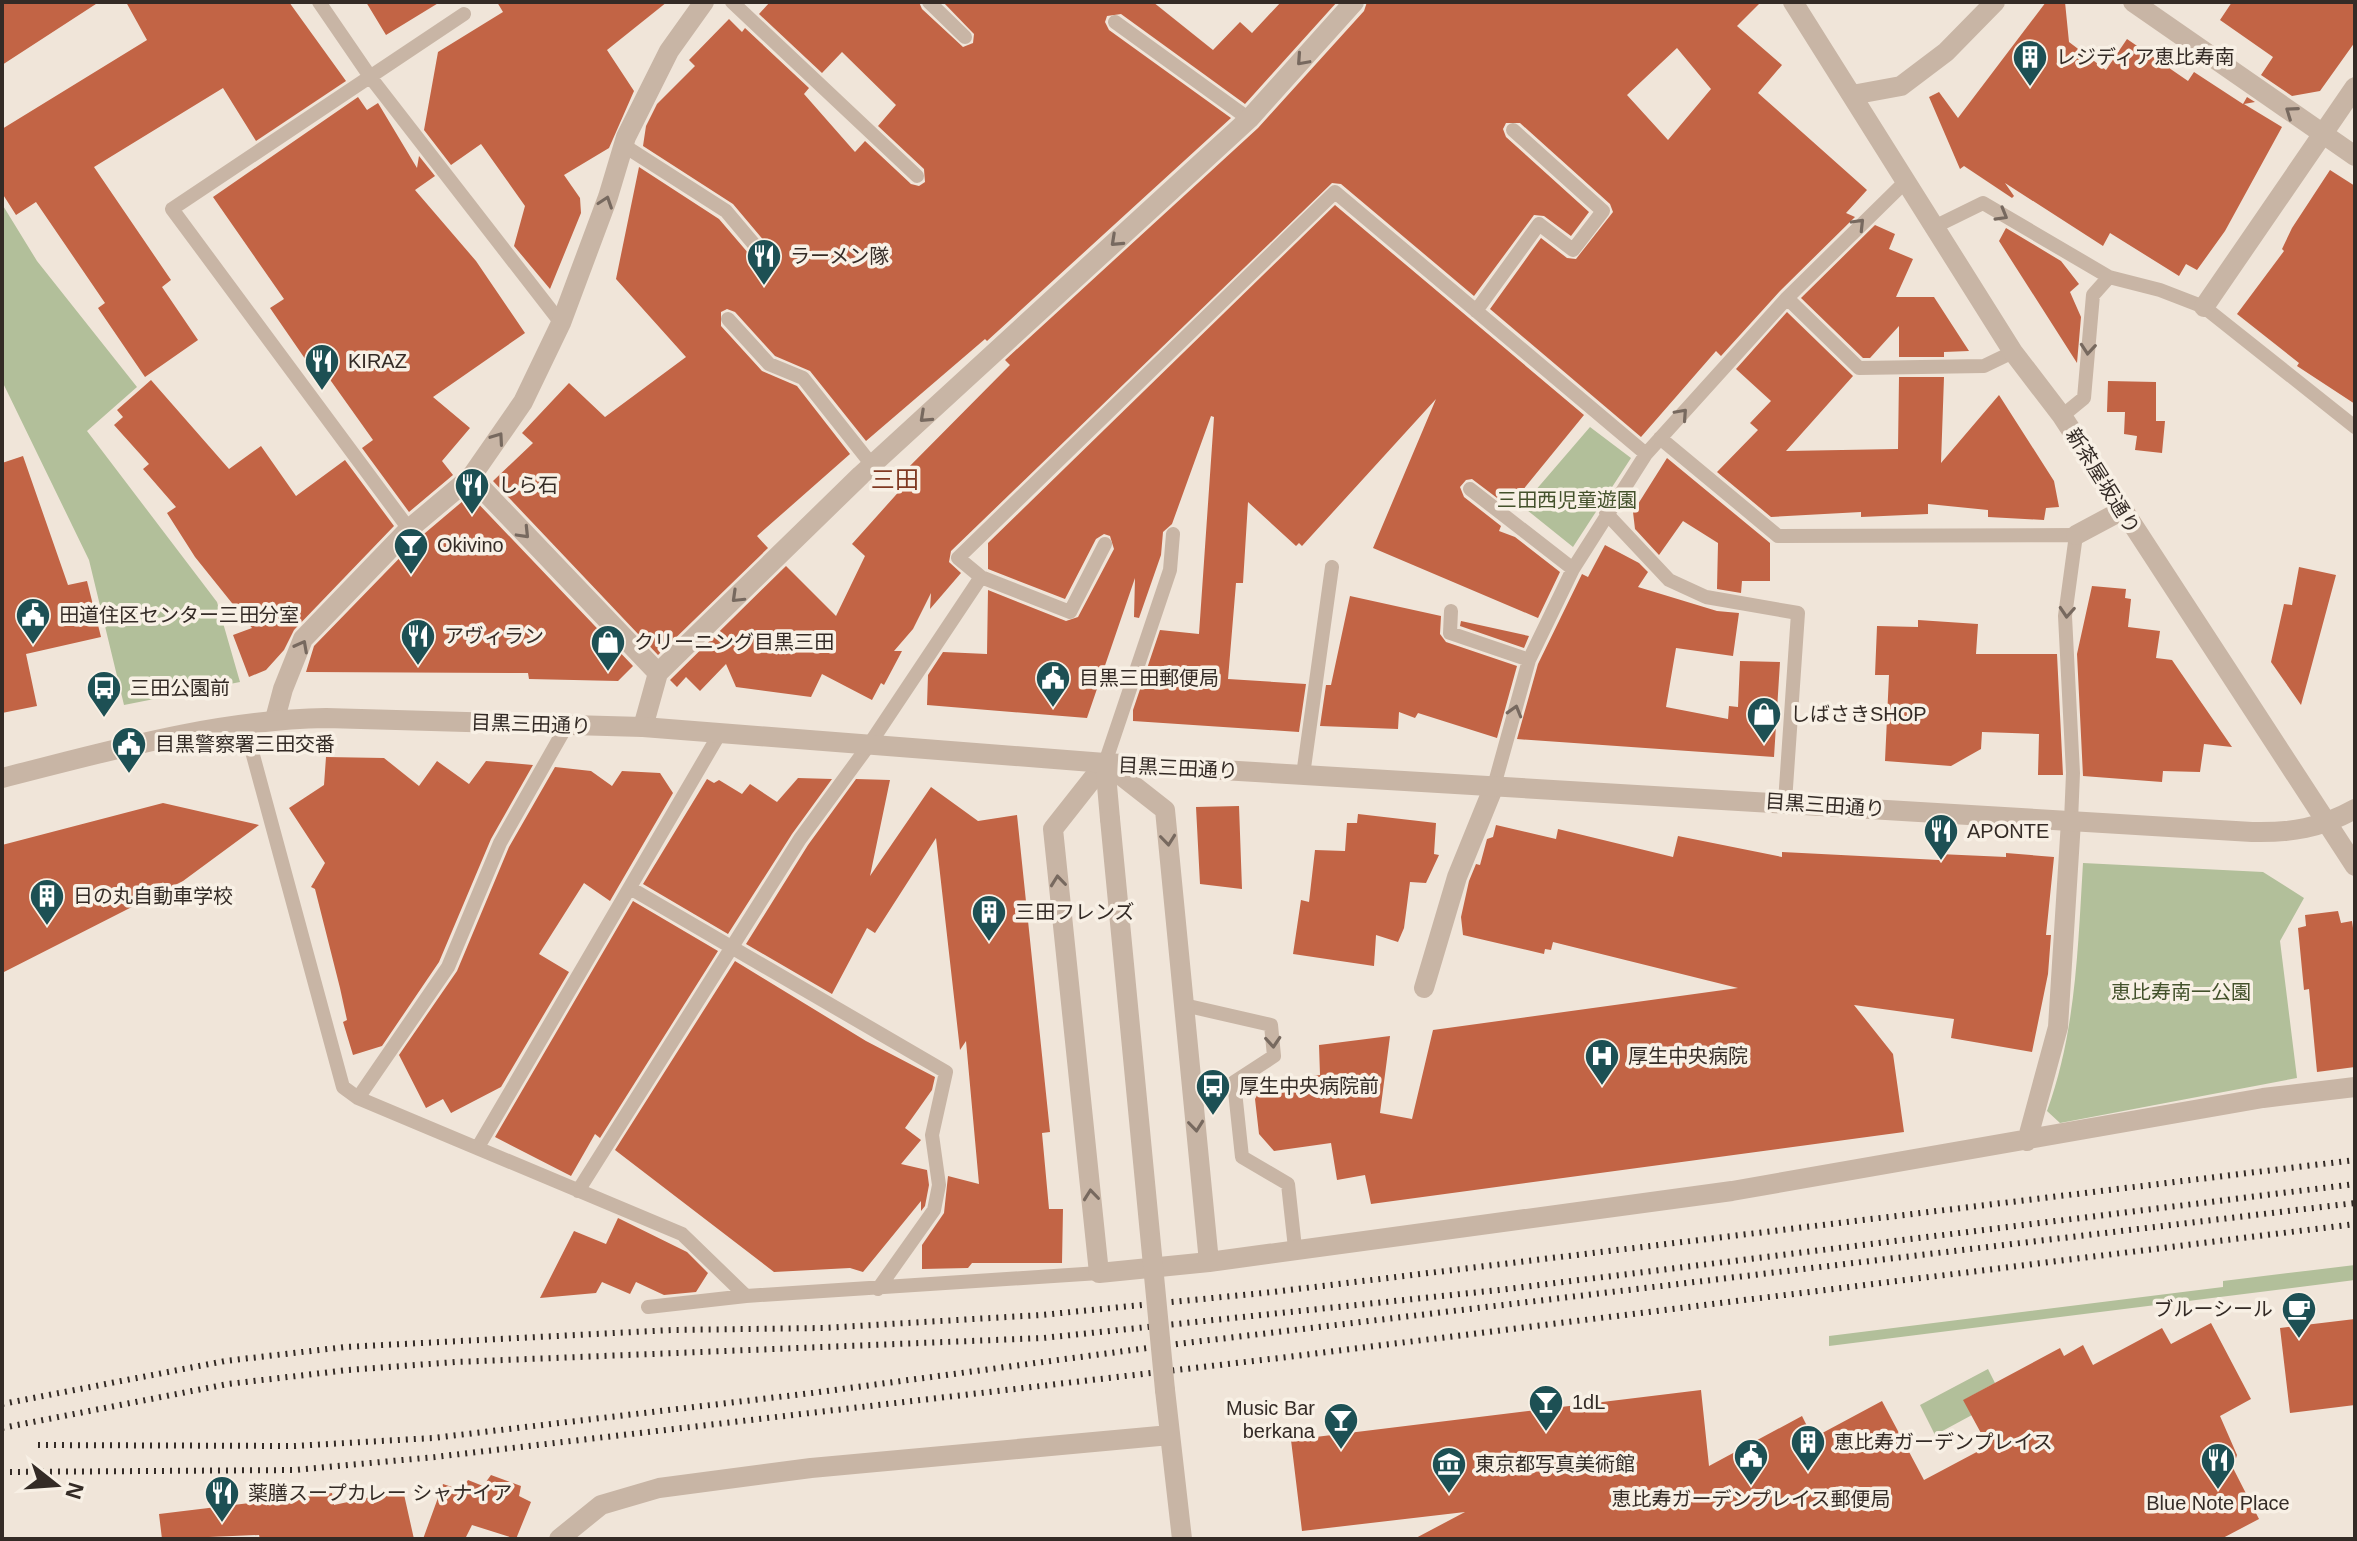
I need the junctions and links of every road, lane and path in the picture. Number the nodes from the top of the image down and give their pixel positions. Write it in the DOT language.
graph roads {
  1 [pos="319,2"];
  2 [pos="704,2"];
  3 [pos="732,2"];
  4 [pos="929,2"];
  5 [pos="1354,2"];
  6 [pos="1793,2"];
  7 [pos="1995,2"];
  8 [pos="2133,2"];
  9 [pos="464,14"];
  10 [pos="1115,22"];
  11 [pos="965,37"];
  12 [pos="371,78"];
  13 [pos="2355,87"];
  14 [pos="1852,95"];
  15 [pos="1249,119"];
  16 [pos="1513,130"];
  17 [pos="2324,135"];
  18 [pos="623,145"];
  19 [pos="2355,156"];
  20 [pos="917,176"];
  21 [pos="1904,183"];
  22 [pos="1932,228"];
  23 [pos="768,261"];
  24 [pos="2109,277"];
  25 [pos="1787,298"];
  26 [pos="2204,307"];
  27 [pos="1476,311"];
  28 [pos="728,319"];
  29 [pos="561,323"];
  30 [pos="2013,352"];
  31 [pos="2062,416"];
  32 [pos="2355,427"];
  33 [pos="1660,438"];
  34 [pos="1646,454"];
  35 [pos="872,465"];
  36 [pos="471,477"];
  37 [pos="1470,489"];
  38 [pos="2121,511"];
  39 [pos="1606,513"];
  40 [pos="409,529"];
  41 [pos="1173,534"];
  42 [pos="2076,535"];
  43 [pos="1105,544"];
  44 [pos="1332,567"];
  45 [pos="1573,569"];
  46 [pos="981,577"];
  47 [pos="1451,611"];
  48 [pos="1529,660"];
  49 [pos="658,673"];
  50 [pos="275,719"];
  51 [pos="244,722"];
  52 [pos="567,725"];
  53 [pos="643,727"];
  54 [pos="720,733"];
  55 [pos="869,745"];
  56 [pos="1105,763"];
  57 [pos="1303,775"];
  58 [pos="2,778"];
  59 [pos="1494,786"];
  60 [pos="1785,802"];
  61 [pos="2355,809"];
  62 [pos="2071,821"];
  63 [pos="2328,825"];
  64 [pos="2355,866"];
  65 [pos="630,888"];
  66 [pos="734,948"];
  67 [pos="1424,988"];
  68 [pos="1184,1005"];
  69 [pos="2355,1087"];
  70 [pos="358,1098"];
  71 [pos="2027,1141"];
  72 [pos="478,1147"];
  73 [pos="578,1191"];
  74 [pos="1295,1248"];
  75 [pos="1209,1262"];
  76 [pos="1099,1273"];
  77 [pos="878,1289"];
  78 [pos="746,1296"];
  79 [pos="648,1307"];
  80 [pos="1170,1435"];
  81 [pos="559,1539"];
  82 [pos="1182,1539"];
  1 -- 12 [label="lane"];
  2 -- 18 [label="street"];
  3 -- 20 [label="lane"];
  4 -- 11 [label="lane"];
  5 -- 15 [label="street, one-way"];
  6 -- 14 [label="street, 新茶屋坂通り"];
  7 -- 14 [label="street"];
  17 -- 8 [label="street, one-way"];
  9 -- 12 [label="lane"];
  10 -- 15 [label="lane"];
  12 -- 29 [label="lane"];
  12 -- 40 [label="lane"];
  13 -- 17 [label="street"];
  14 -- 21 [label="street, 新茶屋坂通り"];
  15 -- 35 [label="street, one-way"];
  16 -- 27 [label="lane"];
  17 -- 19 [label="street"];
  17 -- 26 [label="street"];
  18 -- 23 [label="lane"];
  29 -- 18 [label="street, one-way"];
  21 -- 22 [label="street, 新茶屋坂通り"];
  25 -- 21 [label="lane, one-way"];
  22 -- 24 [label="lane, one-way"];
  22 -- 30 [label="street, 新茶屋坂通り"];
  24 -- 26 [label="lane"];
  24 -- 31 [label="lane, one-way"];
  25 -- 30 [label="lane"];
  33 -- 25 [label="lane, one-way"];
  26 -- 32 [label="lane"];
  27 -- 34 [label="lane"];
  27 -- 46 [label="lane"];
  28 -- 35 [label="lane"];
  36 -- 29 [label="street, one-way"];
  30 -- 31 [label="street, 新茶屋坂通り"];
  31 -- 38 [label="street, 新茶屋坂通り"];
  33 -- 34 [label="lane"];
  33 -- 42 [label="lane"];
  34 -- 39 [label="lane"];
  35 -- 49 [label="street, one-way"];
  36 -- 40 [label="street"];
  36 -- 49 [label="street, one-way"];
  37 -- 45 [label="lane"];
  38 -- 42 [label="street"];
  38 -- 63 [label="street, 新茶屋坂通り"];
  39 -- 45 [label="lane"];
  39 -- 60 [label="lane"];
  50 -- 40 [label="street, one-way"];
  41 -- 56 [label="lane"];
  42 -- 62 [label="lane, one-way"];
  43 -- 46 [label="lane"];
  44 -- 57 [label="lane"];
  45 -- 48 [label="lane"];
  46 -- 55 [label="lane"];
  47 -- 48 [label="lane"];
  59 -- 48 [label="lane, one-way"];
  49 -- 53 [label="street"];
  50 -- 51 [label="street, 目黒三田通り"];
  50 -- 52 [label="street, 目黒三田通り"];
  51 -- 58 [label="street, 目黒三田通り"];
  51 -- 70 [label="lane"];
  52 -- 53 [label="street, 目黒三田通り"];
  52 -- 70 [label="lane"];
  53 -- 54 [label="street, 目黒三田通り"];
  54 -- 55 [label="street, 目黒三田通り"];
  54 -- 65 [label="lane"];
  55 -- 56 [label="street, 目黒三田通り"];
  55 -- 66 [label="lane"];
  56 -- 57 [label="street, 目黒三田通り"];
  56 -- 68 [label="street, one-way"];
  76 -- 56 [label="street, one-way"];
  56 -- 80 [label="street, bridge"];
  57 -- 59 [label="street, 目黒三田通り"];
  59 -- 60 [label="street, 目黒三田通り"];
  59 -- 67 [label="street"];
  60 -- 62 [label="street, 目黒三田通り"];
  61 -- 63 [label="street, 目黒三田通り"];
  62 -- 63 [label="street, 目黒三田通り"];
  62 -- 71 [label="street"];
  63 -- 64 [label="street, 新茶屋坂通り"];
  65 -- 66 [label="lane"];
  65 -- 72 [label="lane"];
  66 -- 73 [label="lane"];
  66 -- 77 [label="lane"];
  68 -- 74 [label="lane, one-way"];
  68 -- 75 [label="street, one-way"];
  69 -- 71 [label="street"];
  70 -- 72 [label="lane"];
  71 -- 74 [label="street"];
  72 -- 73 [label="lane"];
  73 -- 78 [label="lane"];
  74 -- 75 [label="street"];
  75 -- 76 [label="street"];
  76 -- 77 [label="lane"];
  77 -- 78 [label="lane"];
  78 -- 79 [label="lane"];
  80 -- 81 [label="street"];
  80 -- 82 [label="street"];
}
